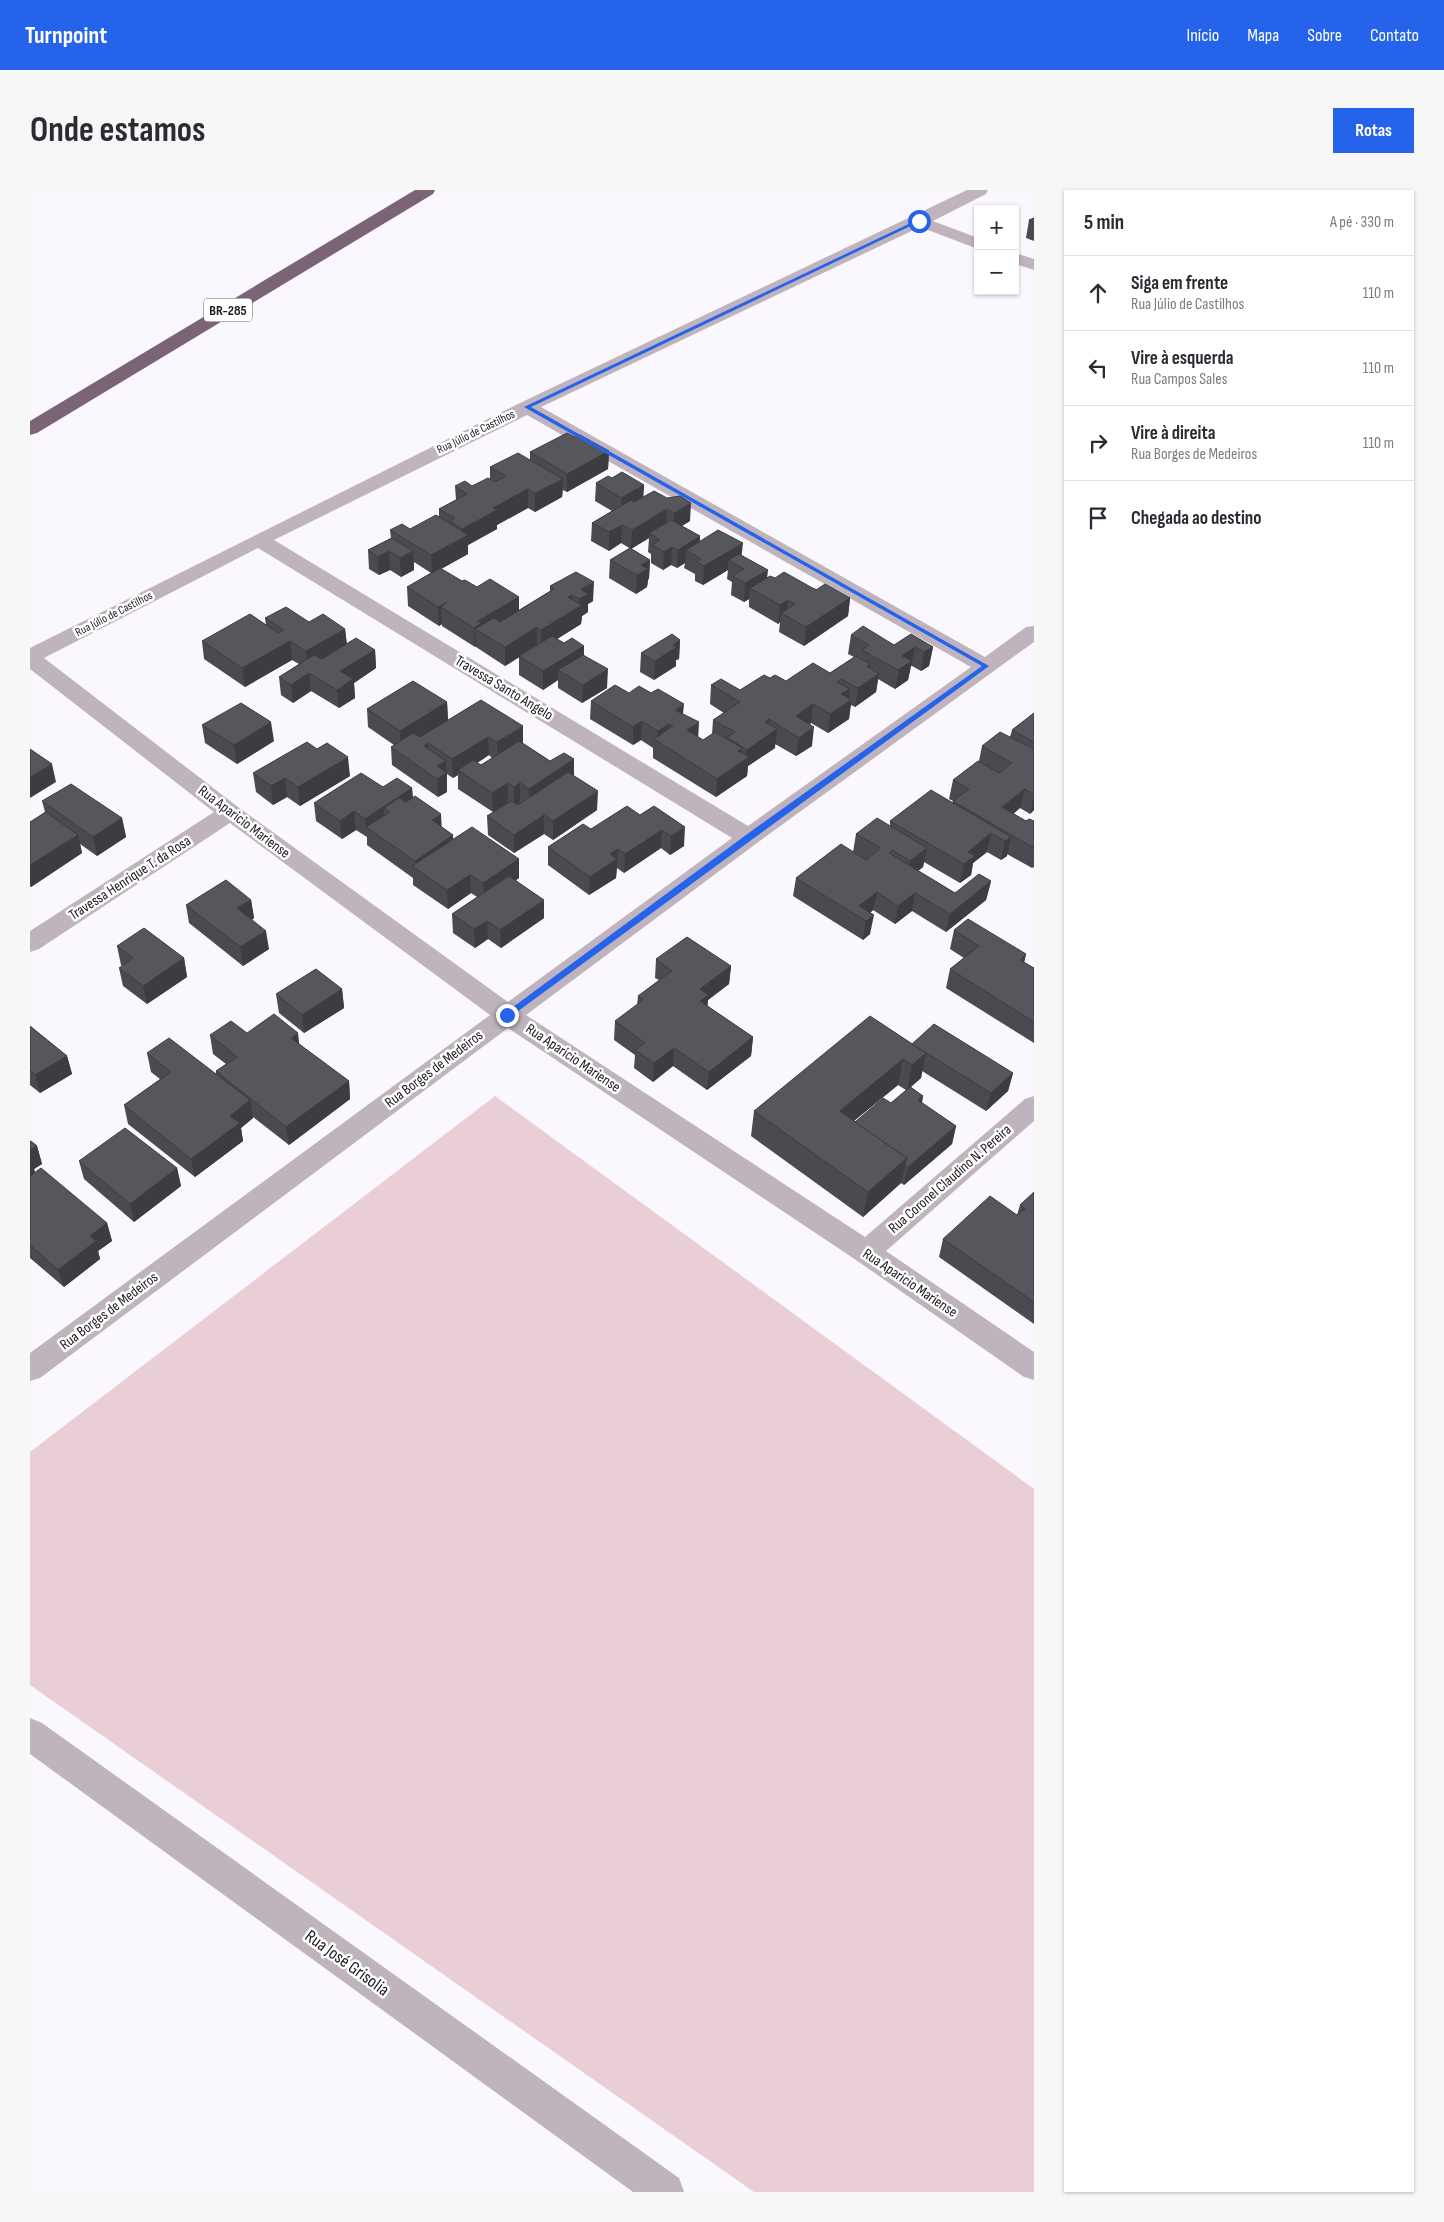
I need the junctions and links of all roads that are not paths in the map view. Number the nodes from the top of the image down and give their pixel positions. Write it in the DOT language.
graph roads {
  1 [pos="427,190"];
  2 [pos="980,190"];
  3 [pos="919,221"];
  4 [pos="974,242"];
  5 [pos="1019,259"];
  6 [pos="1034,265"];
  7 [pos="527,407"];
  8 [pos="30,429"];
  9 [pos="259,540"];
  10 [pos="1034,632"];
  11 [pos="30,657"];
  12 [pos="986,666"];
  13 [pos="230,812"];
  14 [pos="749,837"];
  15 [pos="30,944"];
  16 [pos="507,1015"];
  17 [pos="1034,1106"];
  18 [pos="866,1252"];
  19 [pos="1034,1368"];
  20 [pos="30,1369"];
  21 [pos="30,1734"];
  22 [pos="650,2187"];
  1 -- 8 [label="highway, BR-285"];
  2 -- 3 [label="street, Rua Júlio de Castilhos"];
  3 -- 4 [label="street"];
  3 -- 7 [label="street, Rua Júlio de Castilhos"];
  5 -- 6 [label="street"];
  7 -- 9 [label="street, Rua Júlio de Castilhos"];
  7 -- 12 [label="street"];
  9 -- 11 [label="street, Rua Júlio de Castilhos"];
  9 -- 14 [label="street, Travessa Santo Angelo"];
  10 -- 12 [label="street, Rua Borges de Medeiros"];
  11 -- 13 [label="street, Rua Aparicio Mariense"];
  12 -- 14 [label="street, Rua Borges de Medeiros"];
  13 -- 15 [label="street, Travessa Henrique T. da Rosa"];
  13 -- 16 [label="street, Rua Aparicio Mariense"];
  14 -- 16 [label="street, Rua Borges de Medeiros"];
  16 -- 18 [label="street, Rua Aparicio Mariense"];
  16 -- 20 [label="street, Rua Borges de Medeiros"];
  17 -- 18 [label="street, Rua Coronel Claudino N. Pereira"];
  18 -- 19 [label="street, Rua Aparicio Mariense"];
  21 -- 22 [label="street, Rua José Grisolia"];
}
